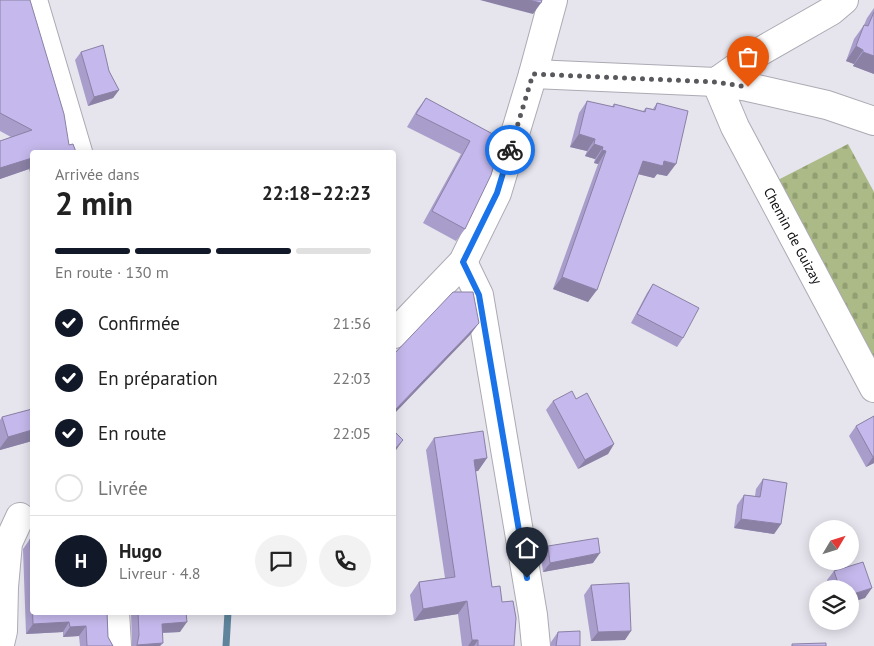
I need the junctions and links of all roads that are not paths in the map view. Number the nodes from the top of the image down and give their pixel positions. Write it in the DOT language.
graph roads {
  1 [pos="33,0"];
  2 [pos="553,0"];
  3 [pos="844,0"];
  4 [pos="533,74"];
  5 [pos="716,82"];
  6 [pos="874,121"];
  7 [pos="77,150"];
  8 [pos="463,262"];
  9 [pos="396,332"];
  10 [pos="874,388"];
  11 [pos="17,515"];
  12 [pos="115,615"];
  13 [pos="0,644"];
  14 [pos="118,646"];
  15 [pos="536,646"];
  1 -- 7 [label="street"];
  2 -- 4 [label="street"];
  3 -- 5 [label="street"];
  4 -- 5 [label="street"];
  4 -- 8 [label="street"];
  5 -- 6 [label="street"];
  5 -- 10 [label="street, Chemin de Guizay"];
  8 -- 9 [label="street"];
  8 -- 15 [label="street"];
  11 -- 13 [label="street"];
  12 -- 14 [label="street"];
}
